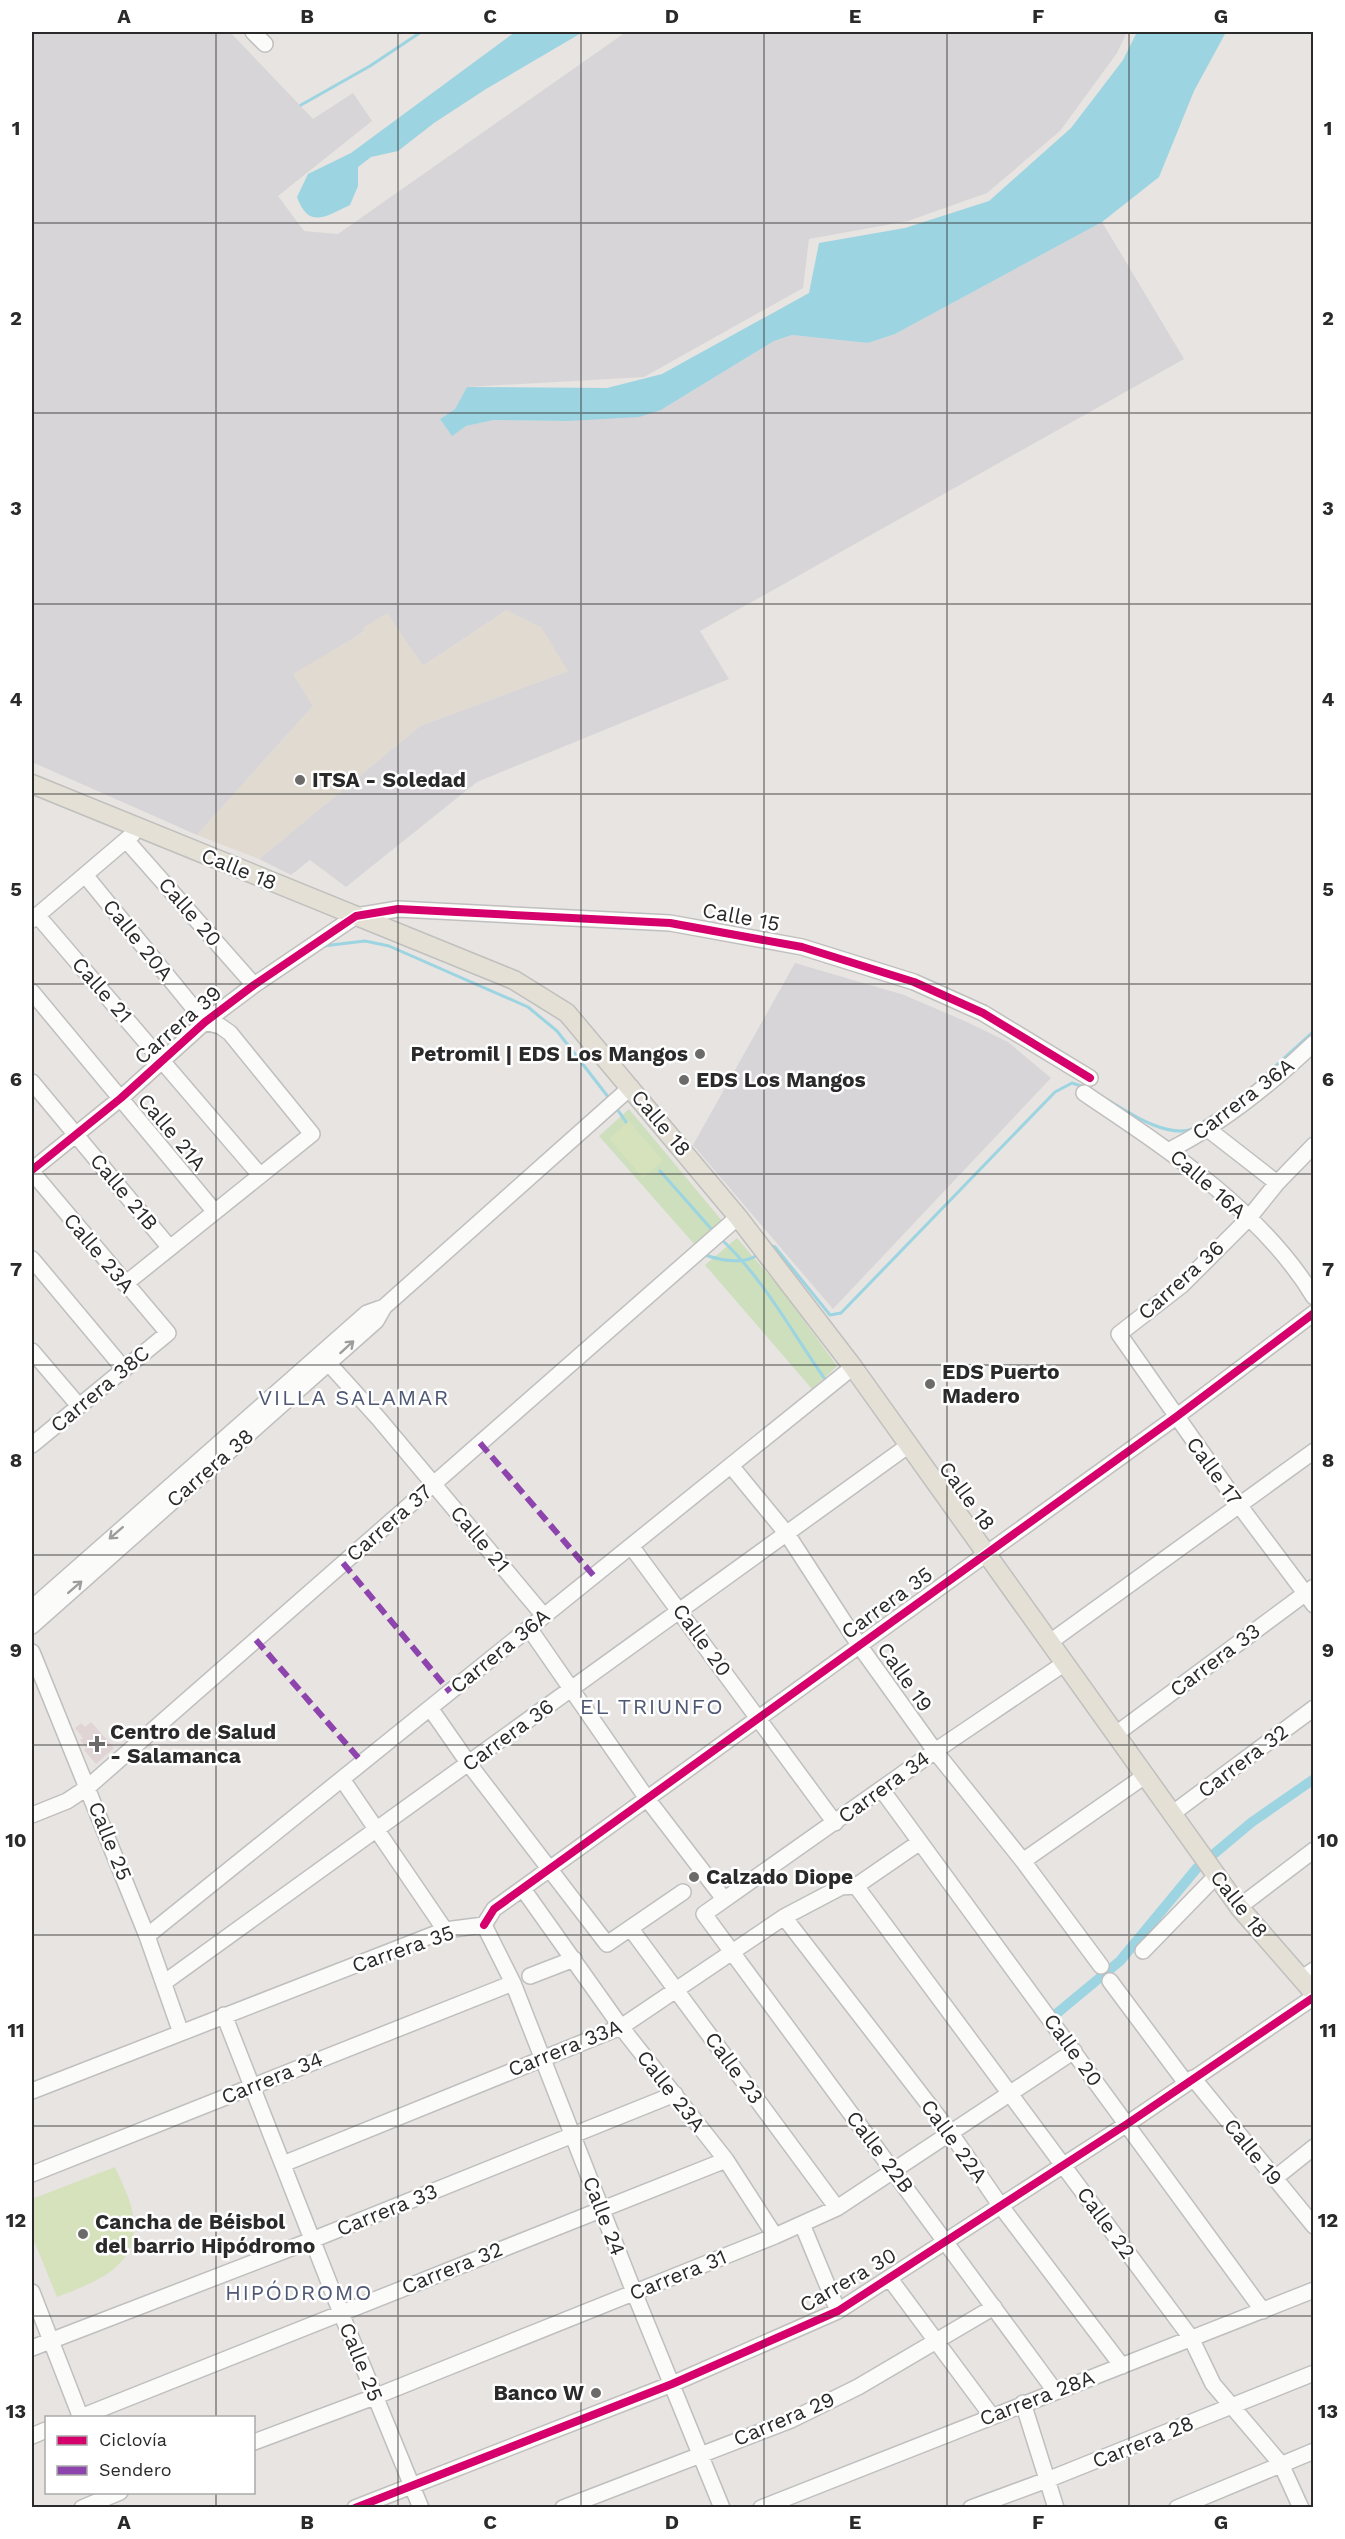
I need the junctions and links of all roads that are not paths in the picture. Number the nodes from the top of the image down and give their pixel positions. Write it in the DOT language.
graph roads {
  1 [pos="253,32"];
  2 [pos="265,44"];
  3 [pos="32,784"];
  4 [pos="133,834"];
  5 [pos="85,875"];
  6 [pos="356,916"];
  7 [pos="34,917"];
  8 [pos="254,985"];
  9 [pos="32,992"];
  10 [pos="205,1022"];
  11 [pos="1314,1043"];
  12 [pos="163,1061"];
  13 [pos="1090,1078"];
  14 [pos="32,1082"];
  15 [pos="631,1087"];
  16 [pos="1084,1093"];
  17 [pos="121,1098"];
  18 [pos="1209,1130"];
  19 [pos="76,1134"];
  20 [pos="1314,1144"];
  21 [pos="1170,1150"];
  22 [pos="32,1171"];
  23 [pos="259,1174"];
  24 [pos="1277,1183"];
  25 [pos="215,1212"];
  26 [pos="738,1217"];
  27 [pos="1248,1219"];
  28 [pos="170,1248"];
  29 [pos="32,1259"];
  30 [pos="125,1284"];
  31 [pos="1314,1297"];
  32 [pos="1314,1313"];
  33 [pos="168,1333"];
  34 [pos="1119,1334"];
  35 [pos="32,1351"];
  36 [pos="325,1358"];
  37 [pos="853,1367"];
  38 [pos="124,1369"];
  39 [pos="79,1406"];
  40 [pos="1176,1417"];
  41 [pos="32,1445"];
  42 [pos="909,1445"];
  43 [pos="1314,1451"];
  44 [pos="728,1468"];
  45 [pos="434,1484"];
  46 [pos="1239,1506"];
  47 [pos="146,1516"];
  48 [pos="787,1534"];
  49 [pos="631,1546"];
  50 [pos="987,1554"];
  51 [pos="1310,1595"];
  52 [pos="32,1608"];
  53 [pos="681,1611"];
  54 [pos="544,1616"];
  55 [pos="32,1626"];
  56 [pos="529,1628"];
  57 [pos="1050,1642"];
  58 [pos="860,1645"];
  59 [pos="32,1652"];
  60 [pos="1065,1663"];
  61 [pos="572,1689"];
  62 [pos="430,1708"];
  63 [pos="1314,1708"];
  64 [pos="759,1719"];
  65 [pos="1116,1734"];
  66 [pos="935,1750"];
  67 [pos="469,1764"];
  68 [pos="1146,1775"];
  69 [pos="342,1779"];
  70 [pos="88,1787"];
  71 [pos="882,1790"];
  72 [pos="648,1800"];
  73 [pos="1173,1814"];
  74 [pos="32,1815"];
  75 [pos="835,1823"];
  76 [pos="378,1829"];
  77 [pos="920,1842"];
  78 [pos="1314,1850"];
  79 [pos="1023,1861"];
  80 [pos="550,1868"];
  81 [pos="1214,1872"];
  82 [pos="856,1886"];
  83 [pos="524,1889"];
  84 [pos="683,1892"];
  85 [pos="724,1899"];
  86 [pos="1239,1906"];
  87 [pos="704,1914"];
  88 [pos="784,1917"];
  89 [pos="484,1925"];
  90 [pos="631,1929"];
  91 [pos="445,1930"];
  92 [pos="147,1936"];
  93 [pos="731,1951"];
  94 [pos="1143,1951"];
  95 [pos="574,1959"];
  96 [pos="1101,1966"];
  97 [pos="1307,1974"];
  98 [pos="530,1976"];
  99 [pos="1110,1981"];
  100 [pos="165,1982"];
  101 [pos="513,1983"];
  102 [pos="677,1990"];
  103 [pos="1314,1995"];
  104 [pos="224,2015"];
  105 [pos="621,2027"];
  106 [pos="182,2033"];
  107 [pos="1074,2051"];
  108 [pos="542,2058"];
  109 [pos="1189,2081"];
  110 [pos="252,2086"];
  111 [pos="32,2091"];
  112 [pos="1010,2092"];
  113 [pos="675,2094"];
  114 [pos="1127,2124"];
  115 [pos="950,2132"];
  116 [pos="573,2136"];
  117 [pos="1314,2147"];
  118 [pos="726,2160"];
  119 [pos="283,2164"];
  120 [pos="1063,2164"];
  121 [pos="894,2170"];
  122 [pos="32,2174"];
  123 [pos="1274,2179"];
  124 [pos="1000,2205"];
  125 [pos="602,2207"];
  126 [pos="837,2208"];
  127 [pos="802,2224"];
  128 [pos="1314,2226"];
  129 [pos="775,2236"];
  130 [pos="312,2240"];
  131 [pos="946,2241"];
  132 [pos="890,2279"];
  133 [pos="1314,2290"];
  134 [pos="32,2292"];
  135 [pos="634,2292"];
  136 [pos="994,2307"];
  137 [pos="838,2311"];
  138 [pos="1263,2311"];
  139 [pos="341,2313"];
  140 [pos="1191,2338"];
  141 [pos="51,2341"];
  142 [pos="936,2342"];
  143 [pos="32,2348"];
  144 [pos="1122,2366"];
  145 [pos="1314,2373"];
  146 [pos="672,2384"];
  147 [pos="1055,2391"];
  148 [pos="374,2397"];
  149 [pos="1023,2403"];
  150 [pos="1232,2406"];
  151 [pos="991,2415"];
  152 [pos="80,2416"];
  153 [pos="83,2416"];
  154 [pos="255,2442"];
  155 [pos="1314,2451"];
  156 [pos="699,2454"];
  157 [pos="1281,2464"];
  158 [pos="1047,2480"];
  159 [pos="413,2486"];
  160 [pos="116,2497"];
  161 [pos="1214,2501"];
  162 [pos="82,2508"];
  163 [pos="356,2508"];
  164 [pos="421,2508"];
  165 [pos="563,2508"];
  166 [pos="722,2508"];
  167 [pos="761,2508"];
  168 [pos="971,2508"];
  169 [pos="1056,2508"];
  170 [pos="1178,2508"];
  171 [pos="1301,2508"];
  1 -- 2 [label="street"];
  3 -- 4 [label="main road, Calle 18"];
  4 -- 5 [label="street"];
  4 -- 6 [label="main road, Calle 18"];
  4 -- 8 [label="street, Calle 20"];
  5 -- 7 [label="street"];
  5 -- 10 [label="street, Calle 20A"];
  6 -- 8 [label="street, Carrera 39"];
  6 -- 13 [label="street, Calle 15"];
  6 -- 15 [label="main road, Calle 18"];
  7 -- 12 [label="street, Calle 21"];
  8 -- 10 [label="street, Carrera 39"];
  9 -- 17 [label="street, Calle 21A"];
  10 -- 12 [label="street, Carrera 39"];
  10 -- 23 [label="street, Calle 20A"];
  11 -- 18 [label="street, Carrera 36A"];
  12 -- 17 [label="street, Carrera 39"];
  12 -- 23 [label="street, Calle 21"];
  14 -- 19 [label="street, Calle 21B"];
  15 -- 26 [label="main road, Calle 18"];
  15 -- 36 [label="street, Carrera 38"];
  16 -- 21 [label="street, Calle 16A"];
  17 -- 19 [label="street, Carrera 39"];
  17 -- 25 [label="street, Calle 21A"];
  18 -- 21 [label="street, Carrera 36A"];
  18 -- 24 [label="street, Calle 16A"];
  19 -- 22 [label="street, Carrera 39"];
  19 -- 28 [label="street, Calle 21B"];
  20 -- 24 [label="street, Carrera 36"];
  21 -- 27 [label="street, Calle 16A"];
  22 -- 30 [label="street, Calle 23A"];
  23 -- 25 [label="street"];
  24 -- 27 [label="street, Carrera 36"];
  25 -- 28 [label="street"];
  26 -- 37 [label="main road, Calle 18"];
  26 -- 45 [label="street, Carrera 37"];
  27 -- 31 [label="street, Calle 16A"];
  27 -- 34 [label="street, Carrera 36"];
  28 -- 30 [label="street"];
  29 -- 38 [label="street"];
  30 -- 33 [label="street, Calle 23A"];
  32 -- 40 [label="street, Carrera 35"];
  33 -- 38 [label="street, Carrera 38C"];
  34 -- 40 [label="street, Calle 17"];
  35 -- 39 [label="street"];
  36 -- 45 [label="street, Calle 21"];
  36 -- 47 [label="street, Carrera 38"];
  37 -- 42 [label="main road, Calle 18"];
  37 -- 44 [label="street, Carrera 36A"];
  38 -- 39 [label="street, Carrera 38C"];
  39 -- 41 [label="street, Carrera 38C"];
  40 -- 46 [label="street, Calle 17"];
  40 -- 50 [label="street, Carrera 35"];
  42 -- 48 [label="street, Carrera 36"];
  42 -- 50 [label="main road, Calle 18"];
  43 -- 46 [label="street"];
  44 -- 48 [label="street, Calle 19"];
  44 -- 49 [label="street, Carrera 36A"];
  45 -- 54 [label="street, Calle 21"];
  45 -- 70 [label="street, Carrera 37"];
  46 -- 51 [label="street, Calle 17"];
  46 -- 57 [label="street"];
  47 -- 52 [label="street, Carrera 38, one-way"];
  55 -- 47 [label="street, Carrera 38, one-way"];
  48 -- 53 [label="street, Carrera 36"];
  48 -- 58 [label="street, Calle 19"];
  49 -- 53 [label="street, Calle 20"];
  49 -- 54 [label="street, Carrera 36A"];
  50 -- 57 [label="main road, Calle 18"];
  50 -- 58 [label="street, Carrera 35"];
  51 -- 65 [label="street, Carrera 33"];
  53 -- 61 [label="street, Carrera 36"];
  53 -- 64 [label="street, Calle 20"];
  54 -- 56 [label="street, Carrera 36A"];
  56 -- 61 [label="street"];
  56 -- 62 [label="street, Carrera 36A"];
  57 -- 60 [label="main road, Calle 18"];
  58 -- 64 [label="street, Carrera 35"];
  58 -- 66 [label="street, Calle 19"];
  59 -- 70 [label="street, Calle 25"];
  60 -- 65 [label="main road, Calle 18"];
  60 -- 66 [label="street, Carrera 34"];
  61 -- 67 [label="street, Carrera 36"];
  61 -- 72 [label="street"];
  62 -- 67 [label="street"];
  62 -- 69 [label="street, Carrera 36A"];
  63 -- 73 [label="street, Carrera 32"];
  64 -- 72 [label="street, Carrera 35"];
  64 -- 75 [label="street, Calle 20"];
  65 -- 68 [label="main road, Calle 18"];
  66 -- 71 [label="street, Carrera 34"];
  66 -- 79 [label="street, Calle 19"];
  67 -- 76 [label="street, Carrera 36"];
  67 -- 80 [label="street"];
  68 -- 73 [label="main road, Calle 18"];
  68 -- 79 [label="street"];
  69 -- 76 [label="street"];
  69 -- 92 [label="street, Carrera 36A"];
  70 -- 74 [label="street, Carrera 37"];
  70 -- 92 [label="street, Calle 25"];
  71 -- 75 [label="street, Carrera 34"];
  71 -- 77 [label="street, Calle 20"];
  72 -- 80 [label="street, Carrera 35"];
  72 -- 85 [label="street"];
  73 -- 81 [label="main road, Calle 18"];
  75 -- 85 [label="street, Carrera 34"];
  76 -- 91 [label="street"];
  76 -- 100 [label="street, Carrera 36"];
  77 -- 82 [label="street, Carrera 33A"];
  77 -- 107 [label="street, Calle 20"];
  78 -- 86 [label="street"];
  79 -- 96 [label="street, Calle 19"];
  80 -- 83 [label="street, Carrera 35"];
  80 -- 90 [label="street"];
  81 -- 86 [label="main road, Calle 18"];
  81 -- 94 [label="street"];
  82 -- 88 [label="street, Carrera 33A"];
  82 -- 112 [label="street, Calle 22"];
  83 -- 89 [label="street, Carrera 35"];
  83 -- 95 [label="street, Calle 23A"];
  84 -- 90 [label="street"];
  85 -- 87 [label="street, Carrera 34"];
  86 -- 97 [label="main road, Calle 18"];
  87 -- 93 [label="street, Calle 22B"];
  88 -- 93 [label="street, Carrera 33A"];
  88 -- 115 [label="street, Calle 22A"];
  89 -- 91 [label="street, Carrera 35"];
  89 -- 101 [label="street, Calle 24"];
  90 -- 102 [label="street, Calle 23"];
  91 -- 104 [label="street, Carrera 35"];
  92 -- 100 [label="street, Calle 25"];
  93 -- 102 [label="street, Carrera 33A"];
  93 -- 121 [label="street, Calle 22B"];
  95 -- 98 [label="street"];
  95 -- 105 [label="street, Calle 23A"];
  97 -- 103 [label="main road, Calle 18"];
  99 -- 109 [label="street, Calle 19"];
  100 -- 106 [label="street, Calle 25"];
  101 -- 108 [label="street, Calle 24"];
  101 -- 110 [label="street, Carrera 34"];
  102 -- 105 [label="street, Carrera 33A"];
  102 -- 126 [label="street, Calle 23"];
  103 -- 109 [label="street, Carrera 30"];
  104 -- 106 [label="street, Carrera 35"];
  104 -- 110 [label="street, Calle 25"];
  105 -- 108 [label="street, Carrera 33A"];
  105 -- 113 [label="street, Calle 23A"];
  106 -- 111 [label="street, Carrera 35"];
  107 -- 112 [label="street, Carrera 31"];
  107 -- 114 [label="street, Calle 20"];
  108 -- 116 [label="street, Calle 24"];
  108 -- 119 [label="street, Carrera 33A"];
  109 -- 114 [label="street, Carrera 30"];
  109 -- 123 [label="street, Calle 19"];
  110 -- 119 [label="street, Calle 25"];
  110 -- 122 [label="street, Carrera 34"];
  112 -- 115 [label="street, Carrera 31"];
  112 -- 120 [label="street, Calle 22"];
  113 -- 116 [label="street, Carrera 33"];
  113 -- 118 [label="street, Calle 23A"];
  114 -- 120 [label="street, Carrera 30"];
  114 -- 138 [label="street, Calle 20"];
  115 -- 121 [label="street, Carrera 31"];
  115 -- 124 [label="street, Calle 22A"];
  116 -- 125 [label="street, Calle 24"];
  116 -- 130 [label="street, Carrera 33"];
  117 -- 123 [label="street"];
  118 -- 125 [label="street, Carrera 32"];
  118 -- 129 [label="street, Calle 23A"];
  119 -- 130 [label="street, Calle 25"];
  120 -- 124 [label="street, Carrera 30"];
  120 -- 140 [label="street, Calle 22"];
  121 -- 126 [label="street, Carrera 31"];
  121 -- 131 [label="street, Calle 22B"];
  123 -- 128 [label="street, Calle 19"];
  124 -- 131 [label="street, Carrera 30"];
  124 -- 144 [label="street, Calle 22A"];
  125 -- 135 [label="street, Calle 24"];
  125 -- 139 [label="street, Carrera 32"];
  126 -- 127 [label="street, Carrera 31"];
  127 -- 129 [label="street, Carrera 31"];
  127 -- 137 [label="street"];
  129 -- 135 [label="street, Carrera 31"];
  130 -- 139 [label="street, Calle 25"];
  130 -- 141 [label="street, Carrera 33"];
  131 -- 132 [label="street, Carrera 30"];
  131 -- 136 [label="street, Calle 22B"];
  132 -- 137 [label="street, Carrera 30"];
  132 -- 142 [label="street"];
  133 -- 138 [label="street, Carrera 28A"];
  134 -- 141 [label="street"];
  135 -- 146 [label="street, Calle 24"];
  135 -- 148 [label="street, Carrera 31"];
  136 -- 142 [label="street, Carrera 29"];
  136 -- 147 [label="street, Calle 22B"];
  137 -- 146 [label="street, Carrera 30"];
  138 -- 140 [label="street, Carrera 28A"];
  139 -- 148 [label="street, Calle 25"];
  139 -- 153 [label="street, Carrera 32"];
  140 -- 144 [label="street, Carrera 28A"];
  140 -- 150 [label="street, Calle 22"];
  141 -- 143 [label="street, Carrera 33"];
  141 -- 152 [label="street"];
  142 -- 151 [label="street"];
  142 -- 156 [label="street, Carrera 29"];
  144 -- 147 [label="street, Carrera 28A"];
  145 -- 150 [label="street, Carrera 28"];
  146 -- 156 [label="street, Calle 24"];
  146 -- 159 [label="street, Carrera 30"];
  147 -- 149 [label="street, Carrera 28A"];
  148 -- 154 [label="street, Carrera 31"];
  148 -- 159 [label="street, Calle 25"];
  149 -- 151 [label="street, Carrera 28A"];
  149 -- 158 [label="street"];
  150 -- 157 [label="street, Calle 22"];
  150 -- 158 [label="street, Carrera 28"];
  151 -- 167 [label="street, Carrera 28A"];
  155 -- 157 [label="street"];
  156 -- 165 [label="street, Carrera 29"];
  156 -- 166 [label="street, Calle 24"];
  157 -- 161 [label="street"];
  157 -- 171 [label="street, Calle 22"];
  158 -- 168 [label="street, Carrera 28"];
  158 -- 169 [label="street"];
  159 -- 163 [label="street, Carrera 30"];
  159 -- 164 [label="street, Calle 25"];
  160 -- 162 [label="street"];
  161 -- 170 [label="street"];
}
